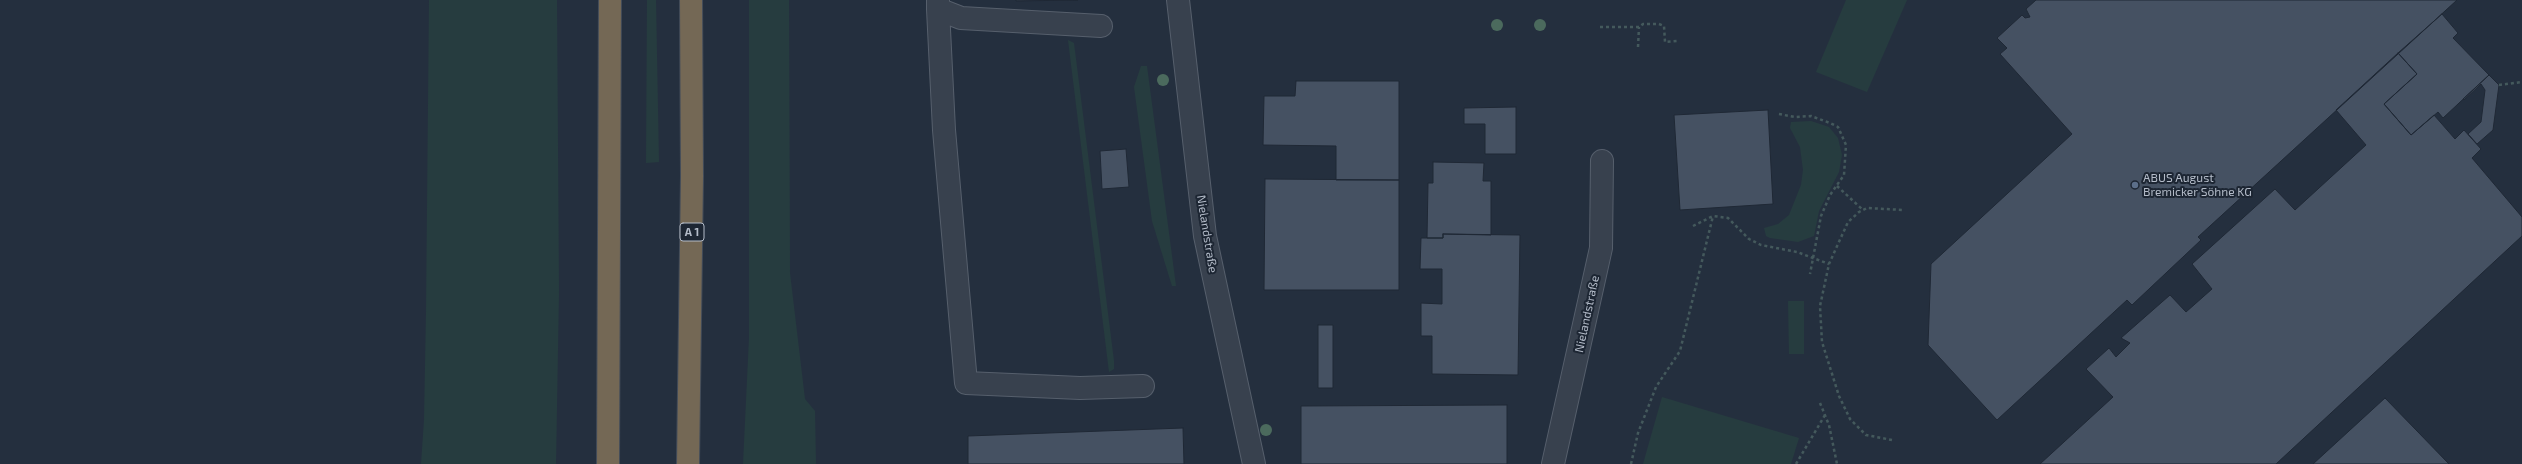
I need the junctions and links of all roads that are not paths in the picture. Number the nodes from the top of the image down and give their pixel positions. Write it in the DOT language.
graph roads {
  1 [pos="610,0"];
  2 [pos="691,0"];
  3 [pos="1178,0"];
  4 [pos="938,4"];
  5 [pos="1101,26"];
  6 [pos="1602,161"];
  7 [pos="1143,386"];
  8 [pos="608,464"];
  9 [pos="688,464"];
  10 [pos="1254,464"];
  11 [pos="1553,464"];
  1 -- 8 [label="highway"];
  2 -- 9 [label="highway, A 1"];
  3 -- 10 [label="street, Nielandstraße"];
  4 -- 5 [label="street"];
  4 -- 7 [label="street"];
  6 -- 11 [label="street, Nielandstraße"];
}
